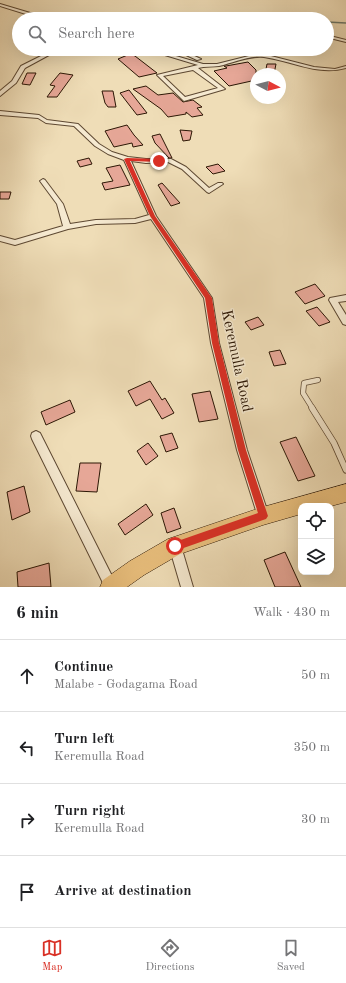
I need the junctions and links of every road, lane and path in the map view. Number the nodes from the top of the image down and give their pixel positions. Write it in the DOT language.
graph roads {
  1 [pos="0,5"];
  2 [pos="23,12"];
  3 [pos="334,37"];
  4 [pos="346,41"];
  5 [pos="44,56"];
  6 [pos="174,56"];
  7 [pos="193,56"];
  8 [pos="203,64"];
  9 [pos="217,65"];
  10 [pos="346,67"];
  11 [pos="194,68"];
  12 [pos="338,70"];
  13 [pos="346,73"];
  14 [pos="0,94"];
  15 [pos="0,113"];
  16 [pos="127,159"];
  17 [pos="42,181"];
  18 [pos="220,184"];
  19 [pos="153,216"];
  20 [pos="67,227"];
  21 [pos="0,238"];
  22 [pos="346,298"];
  23 [pos="346,322"];
  24 [pos="318,380"];
  25 [pos="36,436"];
  26 [pos="346,470"];
  27 [pos="346,494"];
  28 [pos="263,516"];
  29 [pos="175,546"];
  30 [pos="110,587"];
  31 [pos="187,587"];
  1 -- 2 [label="street"];
  3 -- 4 [label="street"];
  5 -- 14 [label="street"];
  6 -- 8 [label="street"];
  7 -- 9 [label="street"];
  8 -- 9 [label="street"];
  8 -- 11 [label="street"];
  9 -- 12 [label="street"];
  10 -- 12 [label="street"];
  11 -- 11 [label="street"];
  12 -- 13 [label="street"];
  15 -- 16 [label="street"];
  16 -- 18 [label="street"];
  16 -- 19 [label="street, Keremulla Road"];
  17 -- 20 [label="street"];
  19 -- 20 [label="street"];
  19 -- 28 [label="street, Keremulla Road"];
  20 -- 21 [label="street"];
  22 -- 23 [label="street"];
  24 -- 26 [label="lane"];
  25 -- 30 [label="street"];
  27 -- 28 [label="main road"];
  28 -- 29 [label="main road"];
  29 -- 30 [label="main road"];
  29 -- 31 [label="street"];
}
